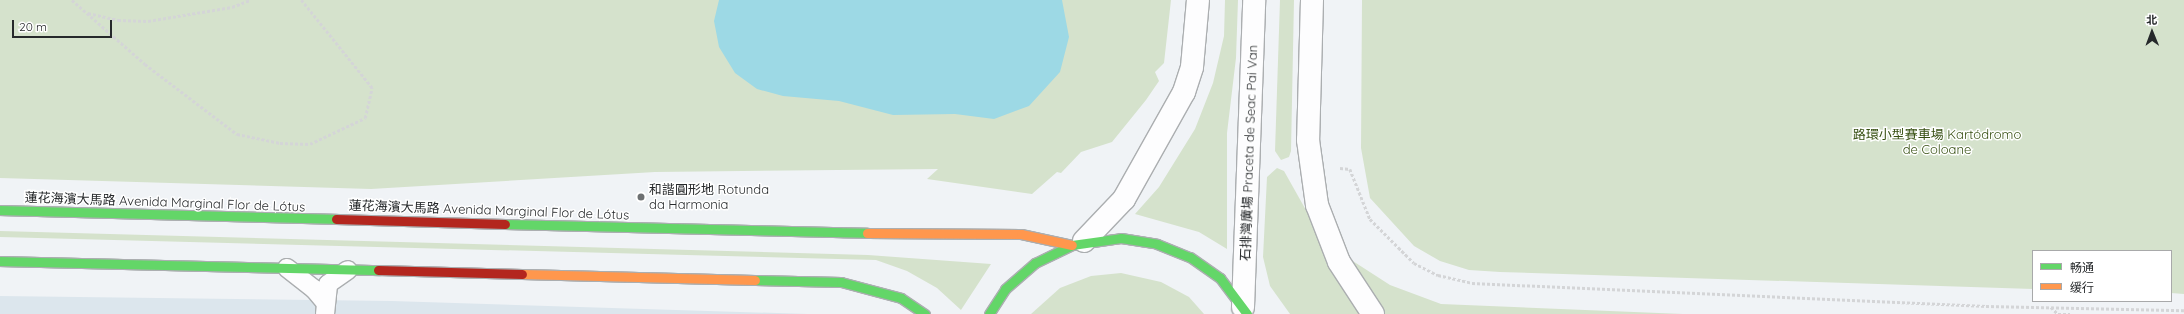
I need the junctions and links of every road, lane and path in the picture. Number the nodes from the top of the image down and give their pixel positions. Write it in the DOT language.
graph roads {
  1 [pos="72,0"];
  2 [pos="250,0"];
  3 [pos="301,0"];
  4 [pos="1198,0"];
  5 [pos="1254,0"];
  6 [pos="1312,0"];
  7 [pos="88,12"];
  8 [pos="1310,166"];
  9 [pos="0,210"];
  10 [pos="1078,243"];
  11 [pos="0,261"];
  12 [pos="287,268"];
  13 [pos="348,270"];
  14 [pos="2050,307"];
  15 [pos="325,308"];
  16 [pos="1245,310"];
  17 [pos="2184,310"];
  18 [pos="925,314"];
  19 [pos="989,314"];
  20 [pos="1372,314"];
  21 [pos="2070,314"];
  1 -- 7 [label="path"];
  2 -- 7 [label="path"];
  3 -- 7 [label="path"];
  4 -- 10 [label="street"];
  5 -- 16 [label="street, 石排灣廣場 Praceta de Seac Pai Van"];
  6 -- 8 [label="street"];
  8 -- 14 [label="path"];
  8 -- 20 [label="street"];
  9 -- 10 [label="main road, 蓮花海濱大馬路 Avenida Marginal Flor de Lótus"];
  10 -- 16 [label="main road"];
  10 -- 19 [label="main road"];
  11 -- 12 [label="main road"];
  12 -- 13 [label="main road"];
  12 -- 15 [label="lane"];
  13 -- 15 [label="lane"];
  13 -- 18 [label="main road"];
  14 -- 17 [label="path"];
  14 -- 21 [label="path"];
}
